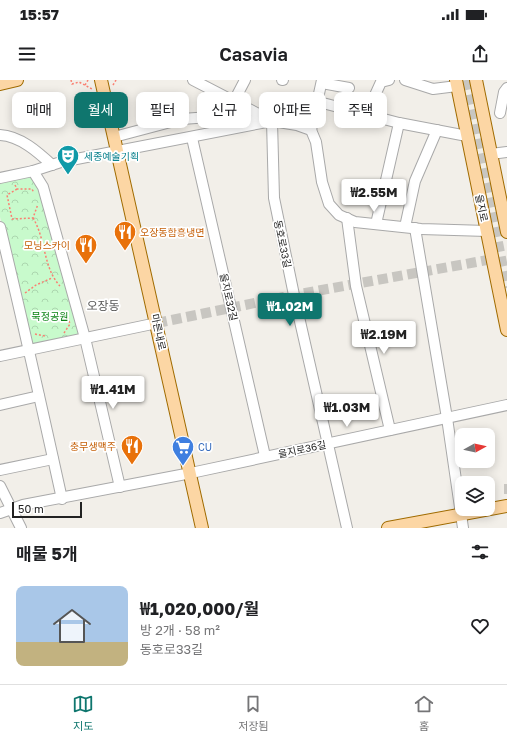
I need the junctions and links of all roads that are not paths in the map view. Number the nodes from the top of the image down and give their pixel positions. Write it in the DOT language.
graph roads {
  1 [pos="17,80"];
  2 [pos="101,80"];
  3 [pos="193,80"];
  4 [pos="245,80"];
  5 [pos="389,80"];
  6 [pos="405,80"];
  7 [pos="476,80"];
  8 [pos="322,82"];
  9 [pos="456,83"];
  10 [pos="0,84"];
  11 [pos="507,86"];
  12 [pos="349,88"];
  13 [pos="216,92"];
  14 [pos="239,92"];
  15 [pos="320,92"];
  16 [pos="376,92"];
  17 [pos="503,113"];
  18 [pos="483,117"];
  19 [pos="259,120"];
  20 [pos="387,120"];
  21 [pos="399,123"];
  22 [pos="259,124"];
  23 [pos="272,128"];
  24 [pos="305,128"];
  25 [pos="311,130"];
  26 [pos="437,130"];
  27 [pos="0,135"];
  28 [pos="467,136"];
  29 [pos="114,137"];
  30 [pos="192,138"];
  31 [pos="118,151"];
  32 [pos="507,152"];
  33 [pos="491,154"];
  34 [pos="52,165"];
  35 [pos="33,171"];
  36 [pos="0,178"];
  37 [pos="503,190"];
  38 [pos="347,218"];
  39 [pos="376,224"];
  40 [pos="0,228"];
  41 [pos="410,228"];
  42 [pos="487,231"];
  43 [pos="507,232"];
  44 [pos="157,323"];
  45 [pos="507,330"];
  46 [pos="85,338"];
  47 [pos="30,350"];
  48 [pos="0,356"];
  49 [pos="39,396"];
  50 [pos="0,405"];
  51 [pos="507,405"];
  52 [pos="447,418"];
  53 [pos="390,430"];
  54 [pos="327,443"];
  55 [pos="265,456"];
  56 [pos="53,459"];
  57 [pos="0,470"];
  58 [pos="191,473"];
  59 [pos="455,476"];
  60 [pos="0,486"];
  61 [pos="120,487"];
  62 [pos="62,499"];
  63 [pos="506,506"];
  64 [pos="10,508"];
  65 [pos="495,508"];
  66 [pos="0,513"];
  67 [pos="455,516"];
  68 [pos="461,516"];
  69 [pos="21,528"];
  70 [pos="202,528"];
  71 [pos="347,528"];
  72 [pos="388,528"];
  73 [pos="463,528"];
  1 -- 10 [label="main road"];
  2 -- 29 [label="main road, 마른내로"];
  3 -- 13 [label="street"];
  4 -- 14 [label="street"];
  5 -- 16 [label="street"];
  6 -- 9 [label="street, 을지로"];
  7 -- 18 [label="main road, 을지로"];
  8 -- 12 [label="street"];
  8 -- 15 [label="street"];
  9 -- 28 [label="main road, 을지로"];
  11 -- 17 [label="street"];
  17 -- 18 [label="street"];
  18 -- 33 [label="main road, 을지로"];
  19 -- 29 [label="street"];
  20 -- 21 [label="street"];
  21 -- 26 [label="street"];
  21 -- 39 [label="street"];
  22 -- 30 [label="street"];
  23 -- 54 [label="street, 동호로33길"];
  24 -- 25 [label="street"];
  25 -- 38 [label="street"];
  26 -- 28 [label="street"];
  26 -- 41 [label="street"];
  27 -- 34 [label="street"];
  28 -- 42 [label="main road, 을지로"];
  29 -- 31 [label="main road, 마른내로"];
  30 -- 31 [label="street"];
  30 -- 55 [label="street, 을지로32길"];
  31 -- 34 [label="street"];
  31 -- 44 [label="main road, 마른내로"];
  32 -- 33 [label="street"];
  33 -- 37 [label="main road, 을지로"];
  34 -- 35 [label="street"];
  35 -- 36 [label="street"];
  35 -- 46 [label="street"];
  37 -- 43 [label="main road, 을지로"];
  38 -- 39 [label="street"];
  38 -- 53 [label="street"];
  39 -- 41 [label="street"];
  40 -- 47 [label="street"];
  41 -- 42 [label="street"];
  41 -- 52 [label="street"];
  42 -- 45 [label="main road, 을지로"];
  44 -- 46 [label="street"];
  44 -- 58 [label="main road, 마른내로"];
  46 -- 47 [label="street"];
  46 -- 61 [label="street"];
  47 -- 48 [label="street"];
  47 -- 49 [label="street"];
  49 -- 50 [label="street"];
  49 -- 56 [label="street"];
  51 -- 52 [label="street, 을지로36길"];
  52 -- 53 [label="street, 을지로36길"];
  52 -- 59 [label="street"];
  53 -- 54 [label="street, 을지로36길"];
  54 -- 55 [label="street, 을지로36길"];
  54 -- 71 [label="street, 동호로33길"];
  55 -- 58 [label="street, 을지로36길"];
  56 -- 57 [label="street"];
  56 -- 62 [label="street"];
  58 -- 61 [label="street, 을지로36길"];
  58 -- 70 [label="main road, 마른내로"];
  60 -- 64 [label="street"];
  61 -- 62 [label="street, 을지로36길"];
  62 -- 64 [label="street, 을지로36길"];
  63 -- 65 [label="main road"];
  64 -- 66 [label="street, 을지로36길"];
  64 -- 69 [label="street"];
  67 -- 72 [label="main road"];
  68 -- 73 [label="street"];
}
